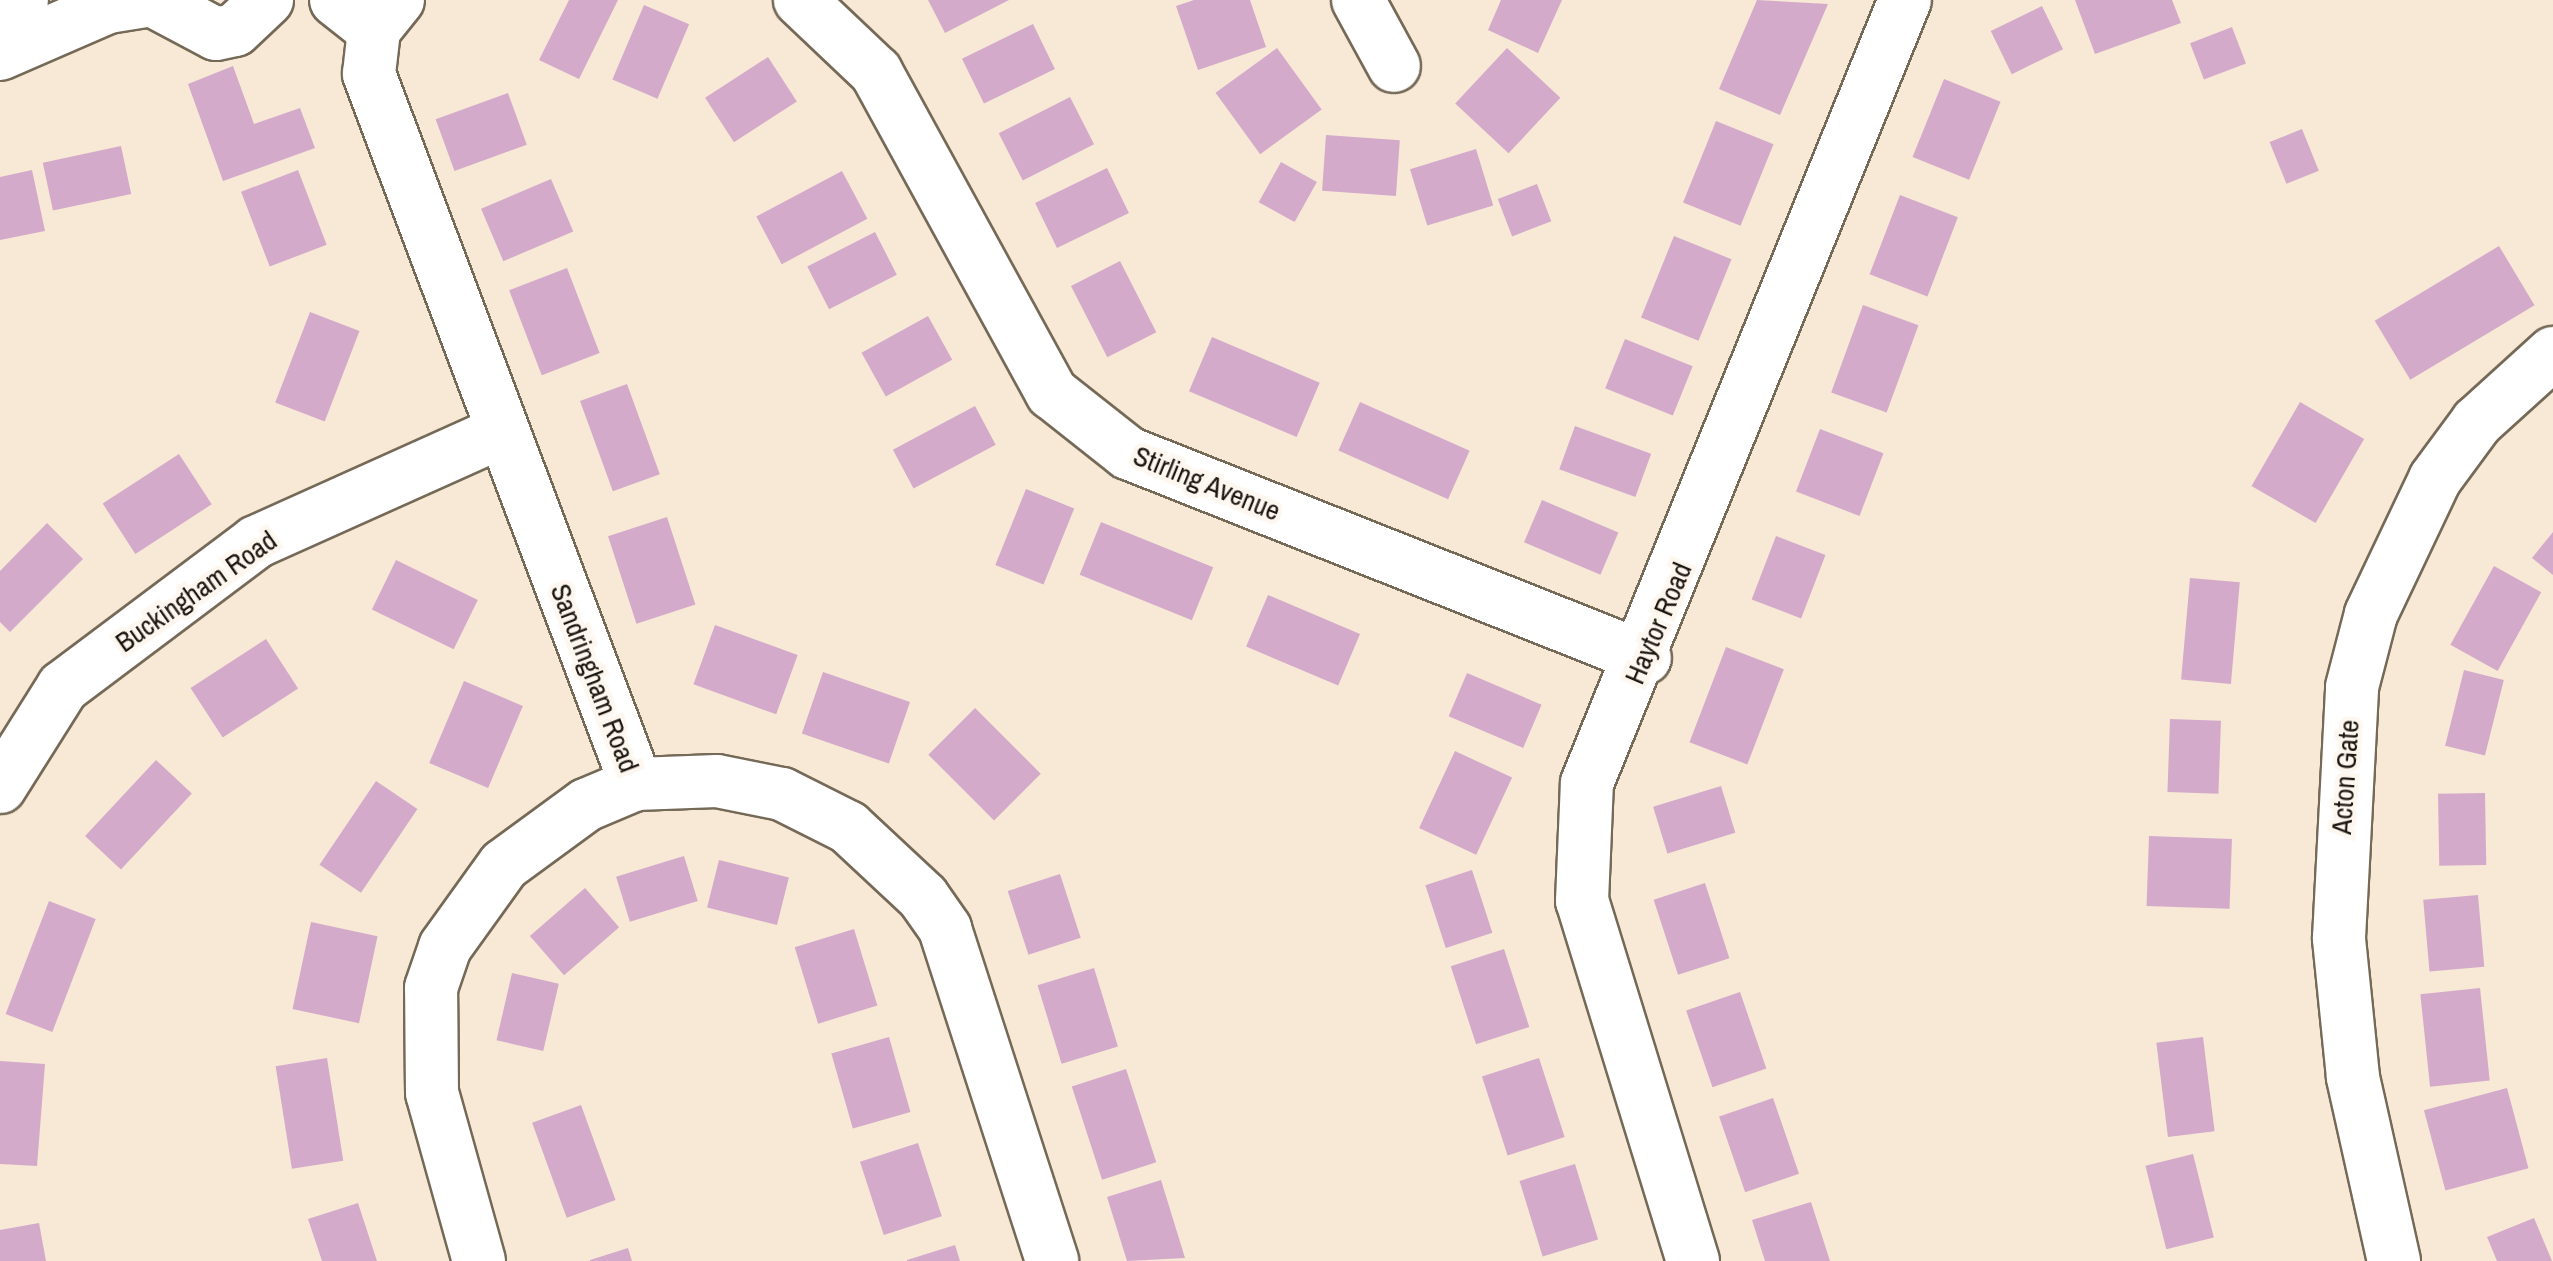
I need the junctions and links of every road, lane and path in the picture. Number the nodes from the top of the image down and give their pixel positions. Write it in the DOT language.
graph roads {
  1 [pos="22,0"];
  2 [pos="151,0"];
  3 [pos="267,0"];
  4 [pos="800,0"];
  5 [pos="1905,0"];
  6 [pos="0,10"];
  7 [pos="1371,12"];
  8 [pos="369,26"];
  9 [pos="0,54"];
  10 [pos="1394,66"];
  11 [pos="2553,353"];
  12 [pos="498,433"];
  13 [pos="1645,658"];
  14 [pos="636,784"];
  15 [pos="0,787"];
  16 [pos="479,1261"];
  17 [pos="1052,1261"];
  18 [pos="1693,1261"];
  19 [pos="2394,1261"];
  1 -- 6 [label="street"];
  2 -- 3 [label="street"];
  2 -- 9 [label="street"];
  4 -- 13 [label="street, Stirling Avenue"];
  5 -- 13 [label="street, Haytor Road"];
  7 -- 10 [label="street"];
  8 -- 12 [label="street, Sandringham Road"];
  11 -- 19 [label="street, Acton Gate"];
  12 -- 14 [label="street, Sandringham Road"];
  12 -- 15 [label="street, Buckingham Road"];
  13 -- 18 [label="street, Haytor Road"];
  14 -- 16 [label="street"];
  14 -- 17 [label="street, Sandringham Road"];
}
